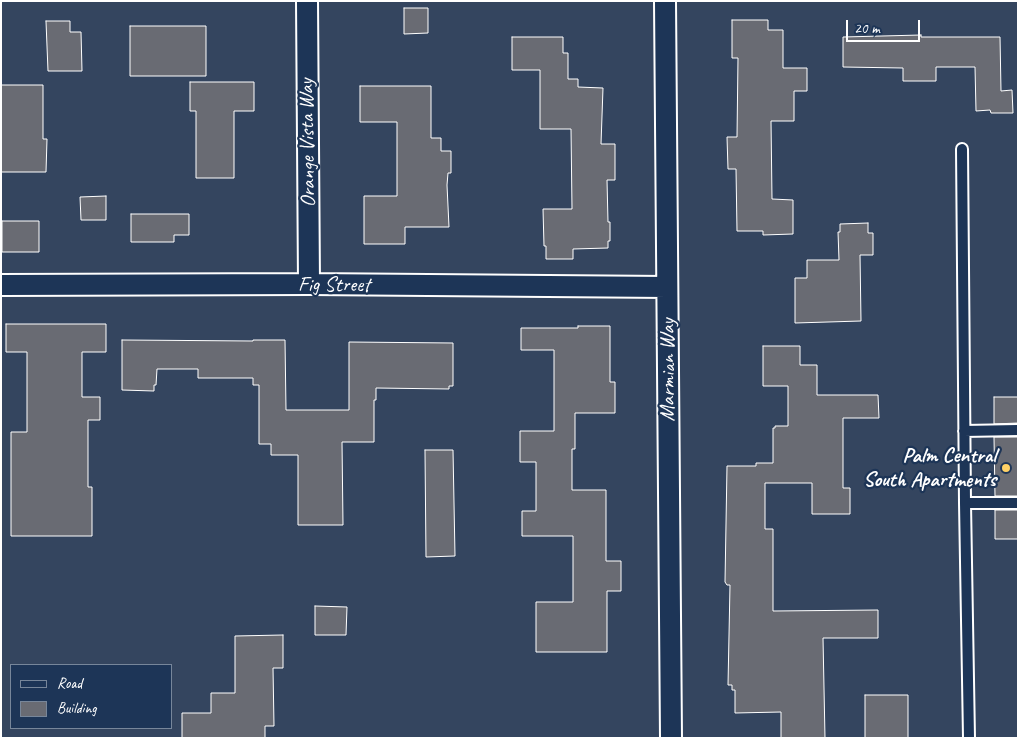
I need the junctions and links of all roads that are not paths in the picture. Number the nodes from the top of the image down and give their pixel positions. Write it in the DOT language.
graph roads {
  1 [pos="307,1"];
  2 [pos="665,1"];
  3 [pos="962,149"];
  4 [pos="1,284"];
  5 [pos="309,284"];
  6 [pos="667,287"];
  7 [pos="1018,430"];
  8 [pos="964,431"];
  9 [pos="1018,502"];
  10 [pos="964,503"];
  11 [pos="671,738"];
  12 [pos="969,738"];
  1 -- 5 [label="street, Orange Vista Way"];
  2 -- 6 [label="street, Marmian Way"];
  3 -- 8 [label="lane"];
  4 -- 5 [label="street, Fig Street"];
  5 -- 6 [label="street, Fig Street"];
  6 -- 11 [label="street, Marmian Way"];
  7 -- 8 [label="lane"];
  8 -- 10 [label="lane"];
  9 -- 10 [label="lane"];
  10 -- 12 [label="lane"];
}
